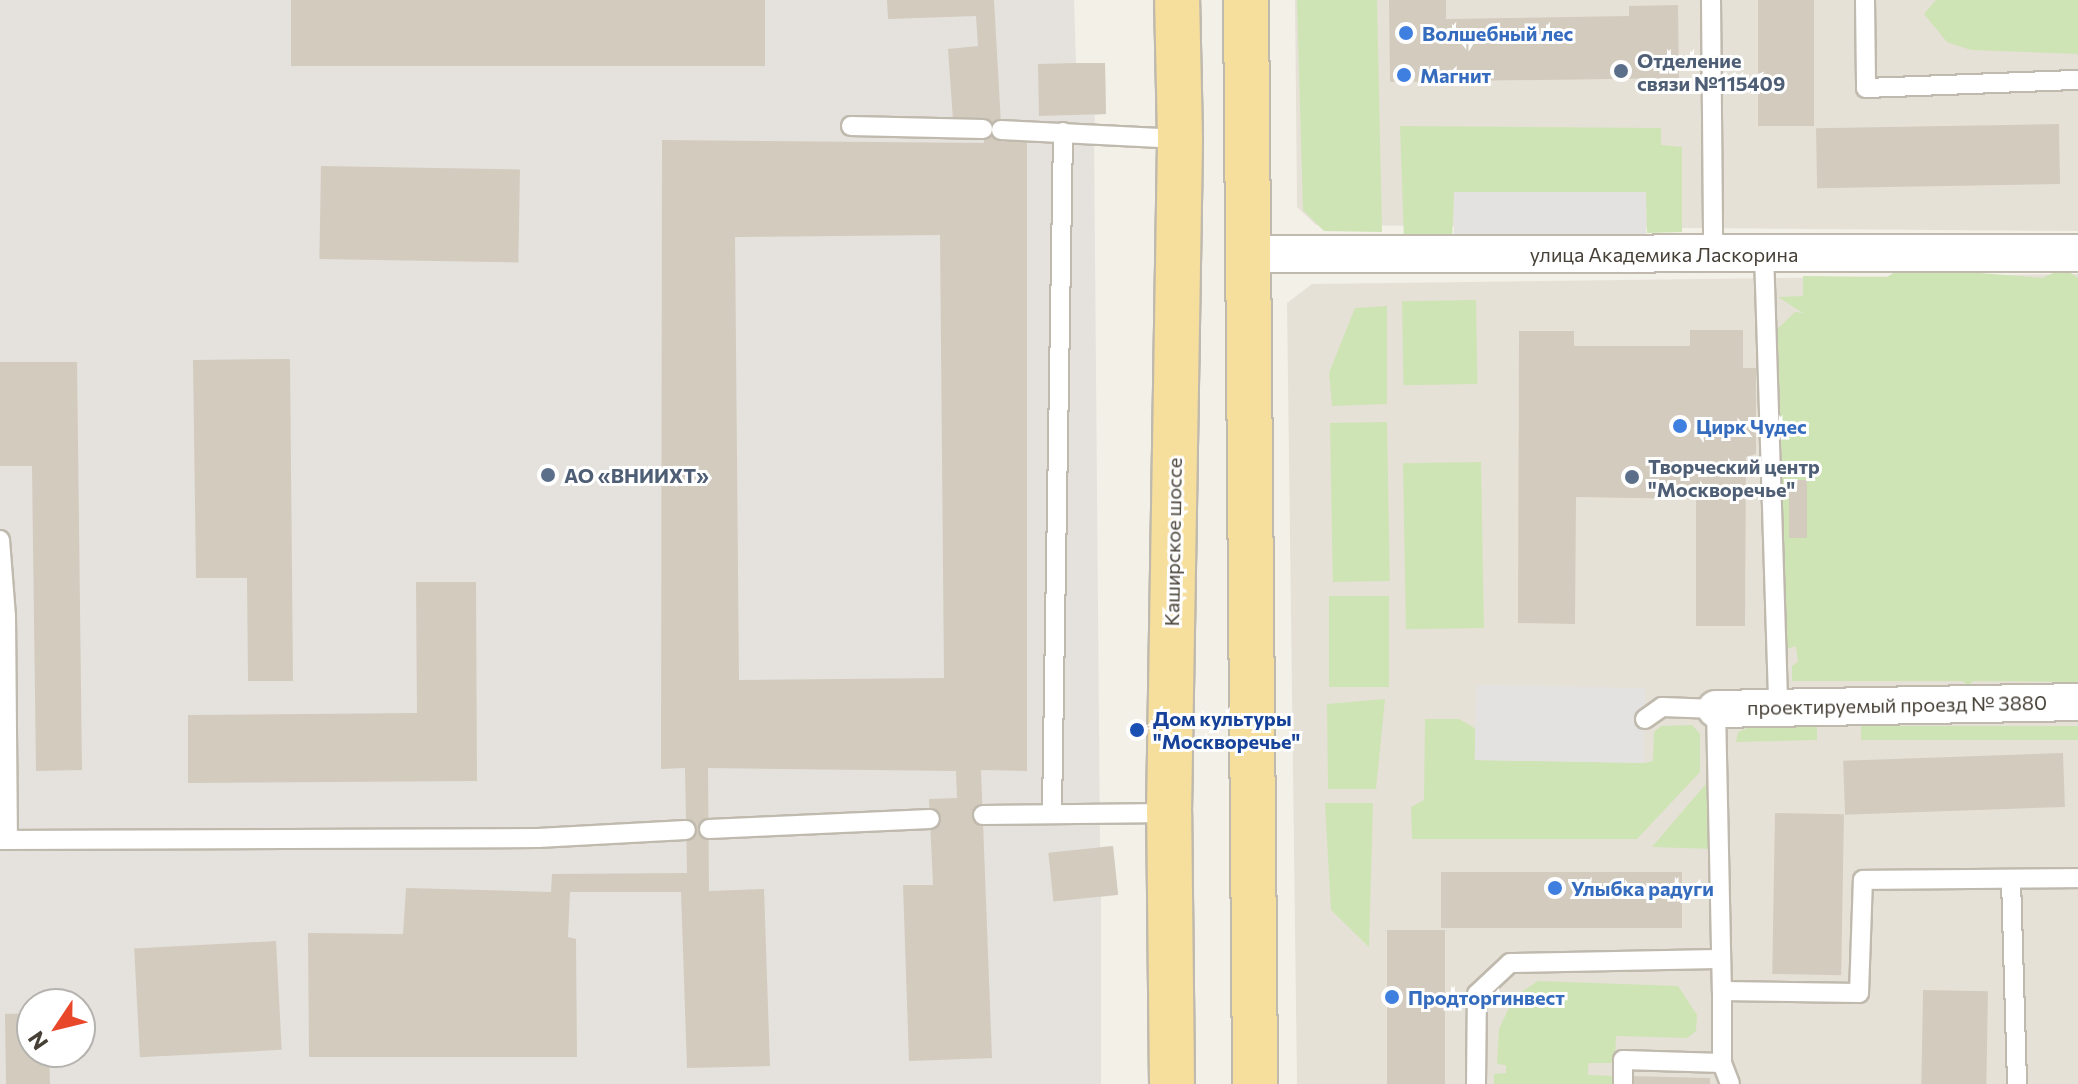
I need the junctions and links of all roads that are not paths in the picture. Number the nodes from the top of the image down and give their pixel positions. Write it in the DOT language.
graph roads {
  1 [pos="1177,0"];
  2 [pos="1246,0"];
  3 [pos="1711,0"];
  4 [pos="1865,0"];
  5 [pos="2078,80"];
  6 [pos="851,126"];
  7 [pos="1063,132"];
  8 [pos="1180,139"];
  9 [pos="1713,253"];
  10 [pos="1764,253"];
  11 [pos="2078,253"];
  12 [pos="1250,254"];
  13 [pos="0,540"];
  14 [pos="2078,702"];
  15 [pos="1778,705"];
  16 [pos="1716,709"];
  17 [pos="1645,719"];
  18 [pos="1052,811"];
  19 [pos="1169,813"];
  20 [pos="983,815"];
  21 [pos="930,819"];
  22 [pos="709,829"];
  23 [pos="686,830"];
  24 [pos="4,840"];
  25 [pos="2078,878"];
  26 [pos="2011,880"];
  27 [pos="1721,959"];
  28 [pos="1722,991"];
  29 [pos="1722,1063"];
  30 [pos="1172,1084"];
  31 [pos="1255,1084"];
  32 [pos="1476,1084"];
  33 [pos="1623,1084"];
  34 [pos="1730,1084"];
  35 [pos="2017,1084"];
  1 -- 8 [label="main road, Каширское шоссе"];
  2 -- 12 [label="main road"];
  3 -- 9 [label="lane"];
  4 -- 5 [label="lane"];
  6 -- 7 [label="lane"];
  7 -- 8 [label="lane"];
  7 -- 18 [label="lane"];
  8 -- 19 [label="main road, Каширское шоссе"];
  9 -- 10 [label="street, улица Академика Ласкорина"];
  9 -- 12 [label="street, улица Академика Ласкорина"];
  10 -- 11 [label="street, улица Академика Ласкорина"];
  10 -- 15 [label="lane"];
  12 -- 31 [label="main road"];
  13 -- 24 [label="lane"];
  14 -- 15 [label="street, проектируемый проезд № 3880"];
  15 -- 16 [label="street, проектируемый проезд № 3880"];
  16 -- 17 [label="lane"];
  16 -- 27 [label="lane"];
  18 -- 19 [label="lane"];
  18 -- 20 [label="lane"];
  19 -- 30 [label="main road, Каширское шоссе"];
  21 -- 22 [label="lane"];
  23 -- 24 [label="lane"];
  25 -- 26 [label="lane"];
  26 -- 28 [label="lane"];
  26 -- 35 [label="lane"];
  27 -- 28 [label="lane"];
  27 -- 32 [label="lane"];
  28 -- 29 [label="lane"];
  29 -- 33 [label="lane"];
  29 -- 34 [label="lane"];
}
